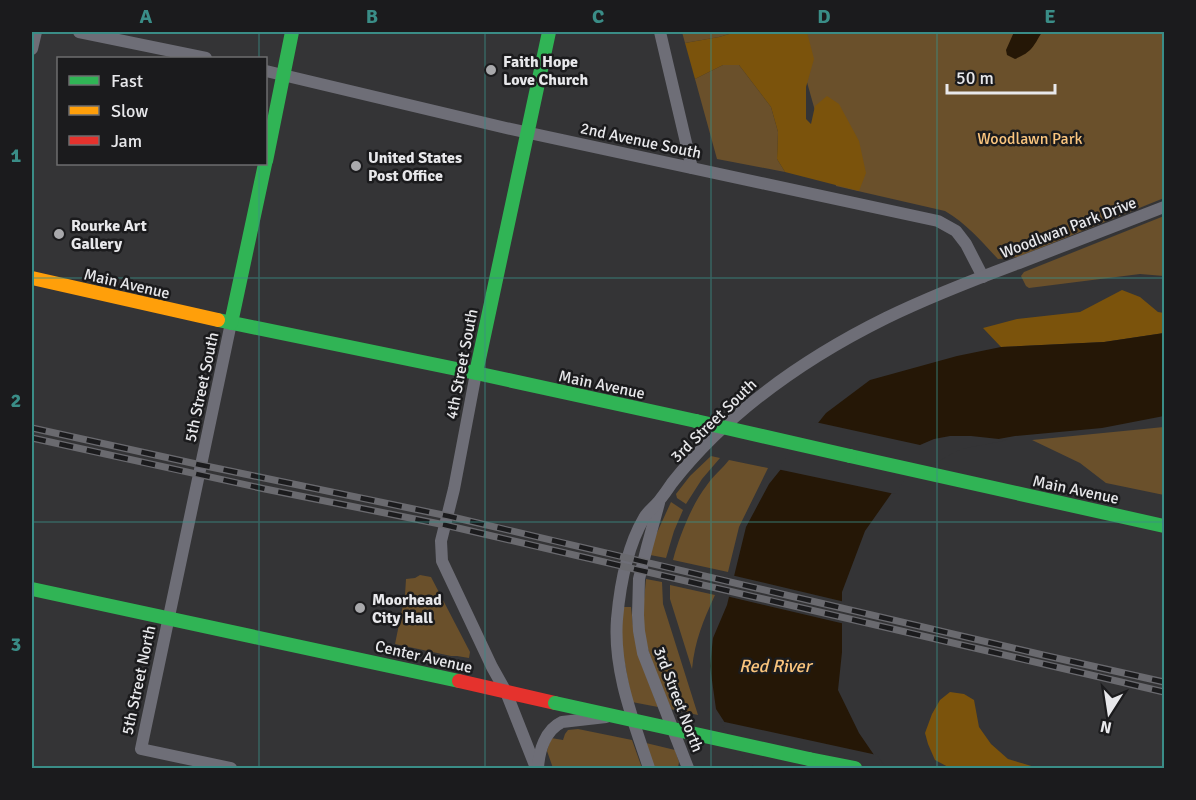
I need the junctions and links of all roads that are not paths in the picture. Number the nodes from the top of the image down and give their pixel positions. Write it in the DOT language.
graph roads {
  1 [pos="36,32"];
  2 [pos="79,32"];
  3 [pos="292,32"];
  4 [pos="549,32"];
  5 [pos="660,32"];
  6 [pos="32,49"];
  7 [pos="201,57"];
  8 [pos="267,71"];
  9 [pos="284,76"];
  10 [pos="527,132"];
  11 [pos="267,153"];
  12 [pos="264,165"];
  13 [pos="692,168"];
  14 [pos="1164,207"];
  15 [pos="983,277"];
  16 [pos="32,278"];
  17 [pos="231,323"];
  18 [pos="476,373"];
  19 [pos="660,499"];
  20 [pos="1164,526"];
  21 [pos="32,589"];
  22 [pos="168,618"];
  23 [pos="506,692"];
  24 [pos="616,716"];
  25 [pos="231,768"];
  26 [pos="537,768"];
  27 [pos="649,768"];
  28 [pos="688,768"];
  29 [pos="855,768"];
  1 -- 6 [label="street"];
  2 -- 7 [label="street"];
  3 -- 9 [label="street, 5th Street South"];
  4 -- 10 [label="street, 4th Street South"];
  5 -- 13 [label="street"];
  8 -- 9 [label="street, 2nd Avenue South"];
  9 -- 10 [label="street, 2nd Avenue South"];
  9 -- 11 [label="street, 5th Street South"];
  10 -- 13 [label="street, 2nd Avenue South"];
  10 -- 18 [label="street, 4th Street South"];
  12 -- 17 [label="street, 5th Street South"];
  13 -- 15 [label="street, 2nd Avenue South"];
  14 -- 15 [label="street, Woodlwan Park Drive"];
  15 -- 19 [label="street, 3rd Street South"];
  16 -- 17 [label="street, Main Avenue"];
  17 -- 18 [label="street, Main Avenue"];
  17 -- 22 [label="street, 5th Street South"];
  18 -- 20 [label="street, Main Avenue, bridge"];
  18 -- 23 [label="street, 4th Street South"];
  19 -- 27 [label="street, 3rd Street South"];
  19 -- 28 [label="street, 3rd Street North"];
  21 -- 22 [label="street, Center Avenue"];
  22 -- 23 [label="street, Center Avenue"];
  22 -- 25 [label="street, 5th Street North"];
  23 -- 24 [label="street, Center Avenue, bridge"];
  23 -- 26 [label="street, 4th Street South"];
  24 -- 26 [label="street, bridge"];
  24 -- 29 [label="street, Center Avenue, bridge"];
}
